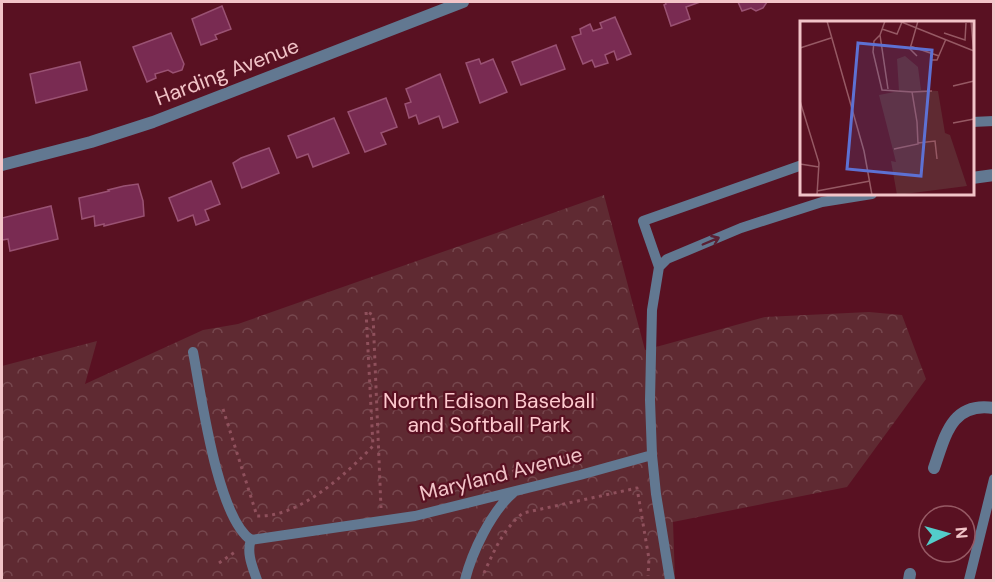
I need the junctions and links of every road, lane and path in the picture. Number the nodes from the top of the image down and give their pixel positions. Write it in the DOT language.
graph roads {
  1 [pos="463,2"];
  2 [pos="993,121"];
  3 [pos="974,122"];
  4 [pos="2,165"];
  5 [pos="800,165"];
  6 [pos="993,175"];
  7 [pos="974,178"];
  8 [pos="867,195"];
  9 [pos="659,267"];
  10 [pos="193,352"];
  11 [pos="993,408"];
  12 [pos="223,409"];
  13 [pos="652,455"];
  14 [pos="568,456"];
  15 [pos="934,468"];
  16 [pos="993,479"];
  17 [pos="496,484"];
  18 [pos="516,491"];
  19 [pos="381,514"];
  20 [pos="251,540"];
  21 [pos="648,576"];
  22 [pos="482,577"];
  23 [pos="257,580"];
  24 [pos="465,580"];
  25 [pos="670,580"];
  26 [pos="969,580"];
  1 -- 4 [label="street, Harding Avenue"];
  2 -- 3 [label="lane"];
  5 -- 9 [label="lane"];
  6 -- 7 [label="street"];
  9 -- 8 [label="lane, one-way"];
  9 -- 13 [label="lane"];
  10 -- 20 [label="lane"];
  11 -- 15 [label="street"];
  12 -- 19 [label="path"];
  13 -- 18 [label="lane, Maryland Avenue"];
  13 -- 25 [label="lane"];
  14 -- 17 [label="path"];
  16 -- 26 [label="lane"];
  18 -- 20 [label="lane, Maryland Avenue"];
  18 -- 24 [label="lane"];
  20 -- 23 [label="lane"];
  21 -- 22 [label="path"];
}
